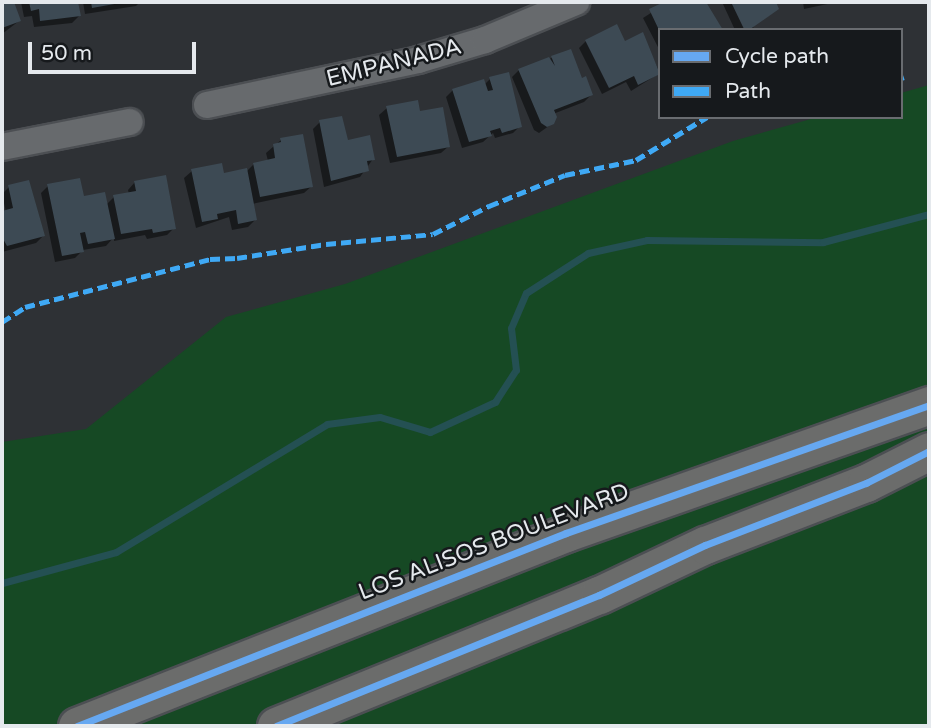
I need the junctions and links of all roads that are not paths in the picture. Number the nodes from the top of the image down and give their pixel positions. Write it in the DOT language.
graph roads {
  1 [pos="576,2"];
  2 [pos="207,105"];
  3 [pos="130,122"];
  4 [pos="2,147"];
  5 [pos="929,405"];
  6 [pos="929,451"];
  7 [pos="77,726"];
  8 [pos="276,726"];
  1 -- 2 [label="street, EMPANADA"];
  3 -- 4 [label="street"];
  5 -- 7 [label="main road, LOS ALISOS BOULEVARD"];
  6 -- 8 [label="main road"];
}
